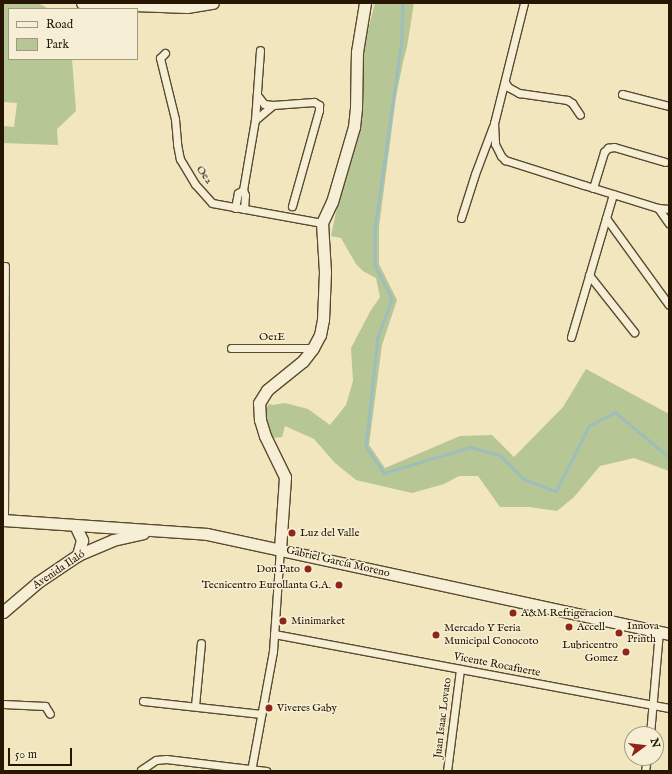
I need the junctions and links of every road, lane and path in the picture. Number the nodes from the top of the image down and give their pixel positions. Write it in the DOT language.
graph roads {
  1 [pos="82,3"];
  2 [pos="213,3"];
  3 [pos="365,3"];
  4 [pos="524,3"];
  5 [pos="260,50"];
  6 [pos="165,53"];
  7 [pos="505,82"];
  8 [pos="622,94"];
  9 [pos="257,95"];
  10 [pos="274,105"];
  11 [pos="669,106"];
  12 [pos="580,115"];
  13 [pos="255,120"];
  14 [pos="494,123"];
  15 [pos="665,162"];
  16 [pos="593,188"];
  17 [pos="243,190"];
  18 [pos="613,194"];
  19 [pos="292,206"];
  20 [pos="235,208"];
  21 [pos="658,208"];
  22 [pos="244,209"];
  23 [pos="669,209"];
  24 [pos="461,218"];
  25 [pos="606,218"];
  26 [pos="322,223"];
  27 [pos="669,224"];
  28 [pos="5,266"];
  29 [pos="589,275"];
  30 [pos="669,305"];
  31 [pos="634,332"];
  32 [pos="572,337"];
  33 [pos="231,348"];
  34 [pos="313,348"];
  35 [pos="3,520"];
  36 [pos="75,526"];
  37 [pos="168,530"];
  38 [pos="280,549"];
  39 [pos="78,555"];
  40 [pos="3,612"];
  41 [pos="664,633"];
  42 [pos="274,634"];
  43 [pos="201,643"];
  44 [pos="460,669"];
  45 [pos="143,700"];
  46 [pos="3,704"];
  47 [pos="653,705"];
  48 [pos="195,706"];
  49 [pos="669,708"];
  50 [pos="50,714"];
  51 [pos="261,714"];
  52 [pos="651,726"];
  53 [pos="141,770"];
  54 [pos="251,770"];
  55 [pos="266,771"];
  56 [pos="447,771"];
  1 -- 2 [label="street"];
  3 -- 26 [label="street"];
  4 -- 7 [label="street"];
  5 -- 9 [label="street"];
  6 -- 20 [label="street, Oe2"];
  7 -- 12 [label="street"];
  7 -- 14 [label="street"];
  8 -- 11 [label="street"];
  9 -- 10 [label="street"];
  9 -- 13 [label="street"];
  10 -- 13 [label="street"];
  10 -- 19 [label="street"];
  13 -- 17 [label="street"];
  14 -- 16 [label="street"];
  14 -- 24 [label="street"];
  15 -- 16 [label="street"];
  16 -- 18 [label="street"];
  17 -- 20 [label="street"];
  17 -- 22 [label="street"];
  18 -- 21 [label="street"];
  18 -- 25 [label="street"];
  20 -- 22 [label="street, Oe2"];
  21 -- 23 [label="street"];
  21 -- 27 [label="street"];
  22 -- 26 [label="street, Oe2"];
  25 -- 29 [label="street"];
  25 -- 30 [label="street"];
  26 -- 34 [label="street"];
  28 -- 35 [label="street"];
  29 -- 31 [label="street"];
  29 -- 32 [label="street"];
  33 -- 34 [label="street, Oe1E"];
  34 -- 38 [label="street"];
  35 -- 36 [label="street, Gabriel García Moreno"];
  36 -- 37 [label="street, Gabriel García Moreno"];
  36 -- 39 [label="street"];
  37 -- 38 [label="street, Gabriel García Moreno"];
  37 -- 39 [label="street, Avenida Ilaló"];
  38 -- 41 [label="street, Gabriel García Moreno"];
  38 -- 42 [label="street"];
  39 -- 40 [label="street, Avenida Ilaló"];
  41 -- 47 [label="street"];
  42 -- 44 [label="street, Vicente Rocafuerte"];
  42 -- 51 [label="street"];
  43 -- 48 [label="street"];
  44 -- 47 [label="street, Vicente Rocafuerte"];
  44 -- 56 [label="street, Juan Isaac Lovato"];
  45 -- 48 [label="street"];
  46 -- 50 [label="street"];
  47 -- 49 [label="street, Vicente Rocafuerte"];
  47 -- 52 [label="street"];
  48 -- 51 [label="street"];
  51 -- 54 [label="street"];
  53 -- 54 [label="street"];
  54 -- 55 [label="street"];
}
